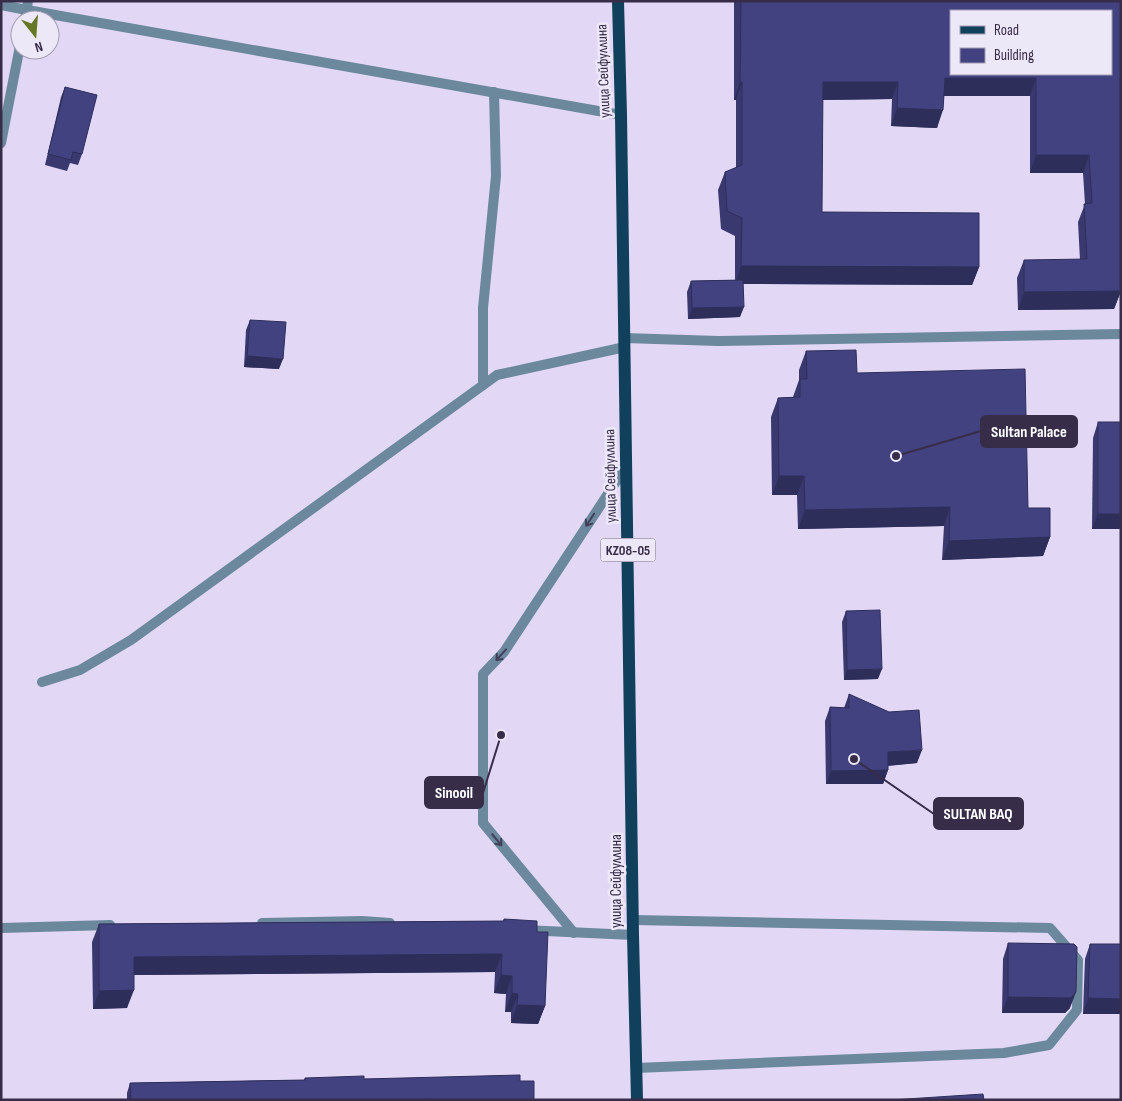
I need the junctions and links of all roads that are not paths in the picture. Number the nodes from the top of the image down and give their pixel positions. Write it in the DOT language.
graph roads {
  1 [pos="618,1"];
  2 [pos="1,5"];
  3 [pos="27,10"];
  4 [pos="60,16"];
  5 [pos="17,60"];
  6 [pos="494,92"];
  7 [pos="621,115"];
  8 [pos="1,143"];
  9 [pos="1121,334"];
  10 [pos="624,343"];
  11 [pos="483,384"];
  12 [pos="627,465"];
  13 [pos="42,682"];
  14 [pos="633,920"];
  15 [pos="252,923"];
  16 [pos="400,923"];
  17 [pos="123,925"];
  18 [pos="1,928"];
  19 [pos="516,929"];
  20 [pos="574,932"];
  21 [pos="633,935"];
  22 [pos="636,1068"];
  23 [pos="637,1100"];
  1 -- 7 [label="main road, улица Сейфуллина / KZ08-05"];
  2 -- 3 [label="street"];
  4 -- 6 [label="street"];
  5 -- 8 [label="street"];
  6 -- 7 [label="street"];
  6 -- 11 [label="street"];
  7 -- 10 [label="main road, улица Сейфуллина / KZ08-05"];
  9 -- 10 [label="street"];
  10 -- 11 [label="street"];
  10 -- 12 [label="main road, улица Сейфуллина / KZ08-05"];
  11 -- 13 [label="street"];
  12 -- 14 [label="main road, улица Сейфуллина / KZ08-05"];
  12 -- 20 [label="street, one-way"];
  14 -- 21 [label="main road, улица Сейфуллина / KZ08-05"];
  14 -- 22 [label="street"];
  15 -- 16 [label="street"];
  17 -- 18 [label="street"];
  19 -- 20 [label="street"];
  20 -- 21 [label="street"];
  21 -- 22 [label="main road, улица Сейфуллина / KZ08-05"];
  22 -- 23 [label="main road, улица Сейфуллина / KZ08-05"];
}
